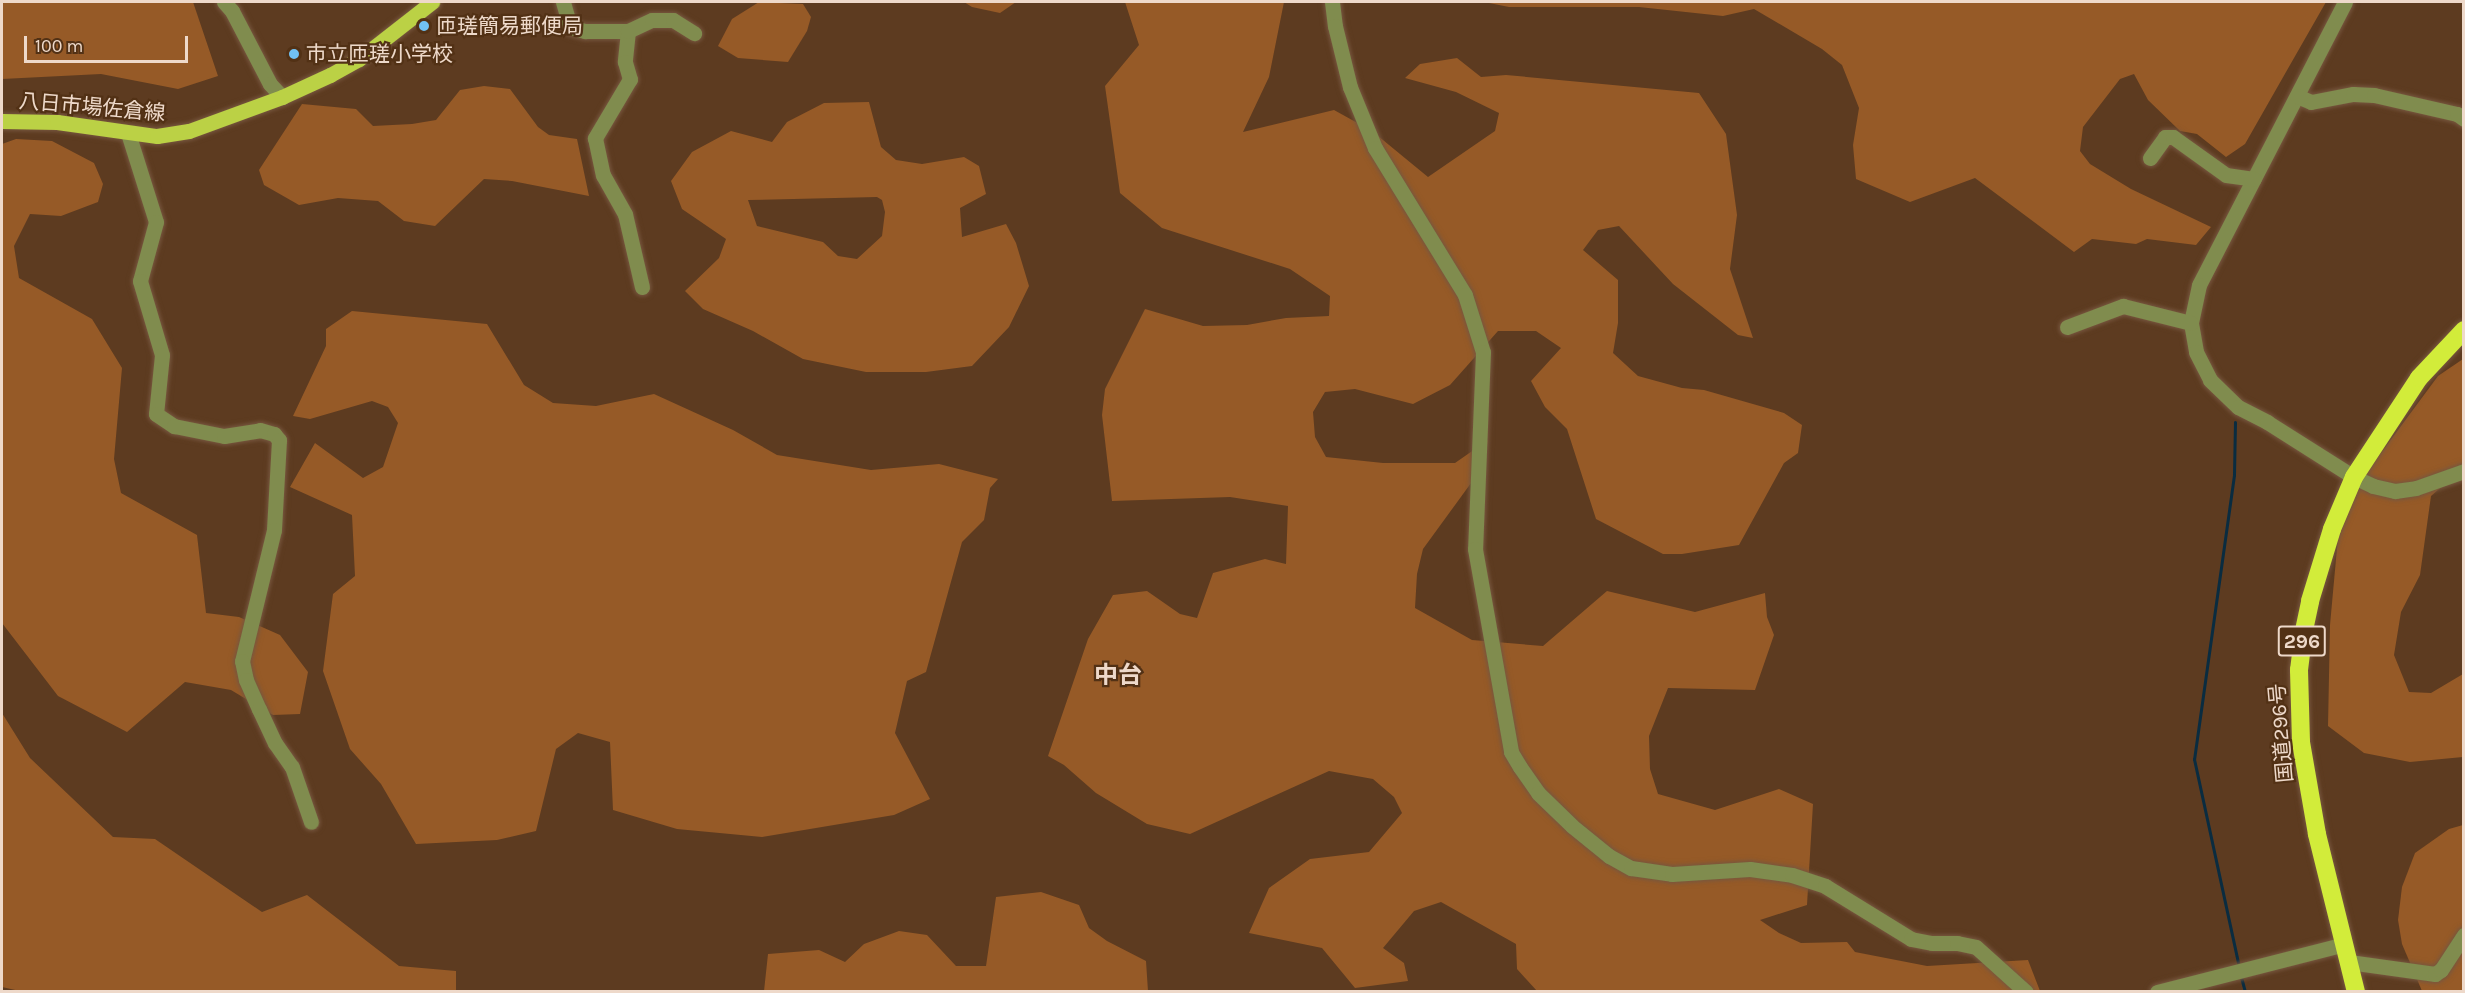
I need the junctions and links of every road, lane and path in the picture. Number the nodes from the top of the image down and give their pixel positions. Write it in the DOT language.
graph roads {
  1 [pos="224,2"];
  2 [pos="432,2"];
  3 [pos="563,2"];
  4 [pos="1332,2"];
  5 [pos="2345,2"];
  6 [pos="628,31"];
  7 [pos="694,33"];
  8 [pos="2297,96"];
  9 [pos="282,97"];
  10 [pos="2463,119"];
  11 [pos="2,122"];
  12 [pos="128,133"];
  13 [pos="2150,158"];
  14 [pos="2254,178"];
  15 [pos="642,287"];
  16 [pos="2191,323"];
  17 [pos="2067,327"];
  18 [pos="2463,330"];
  19 [pos="2463,471"];
  20 [pos="2354,477"];
  21 [pos="311,822"];
  22 [pos="2463,935"];
  23 [pos="2347,953"];
  24 [pos="2026,992"];
  25 [pos="2157,992"];
  26 [pos="2356,992"];
  1 -- 9 [label="street"];
  2 -- 9 [label="main road, 八日市場佐倉線"];
  3 -- 6 [label="street"];
  4 -- 24 [label="street"];
  5 -- 8 [label="street"];
  6 -- 7 [label="street"];
  6 -- 15 [label="street"];
  8 -- 10 [label="street"];
  8 -- 14 [label="street"];
  9 -- 12 [label="main road, 八日市場佐倉線"];
  11 -- 12 [label="main road, 八日市場佐倉線"];
  12 -- 21 [label="street"];
  13 -- 14 [label="street"];
  14 -- 16 [label="street"];
  16 -- 17 [label="street"];
  16 -- 20 [label="street"];
  18 -- 20 [label="highway, 国道296号 / 296"];
  19 -- 20 [label="street"];
  20 -- 23 [label="highway, 国道296号 / 296"];
  22 -- 23 [label="street"];
  23 -- 25 [label="street"];
  23 -- 26 [label="highway, 国道296号 / 296"];
}
